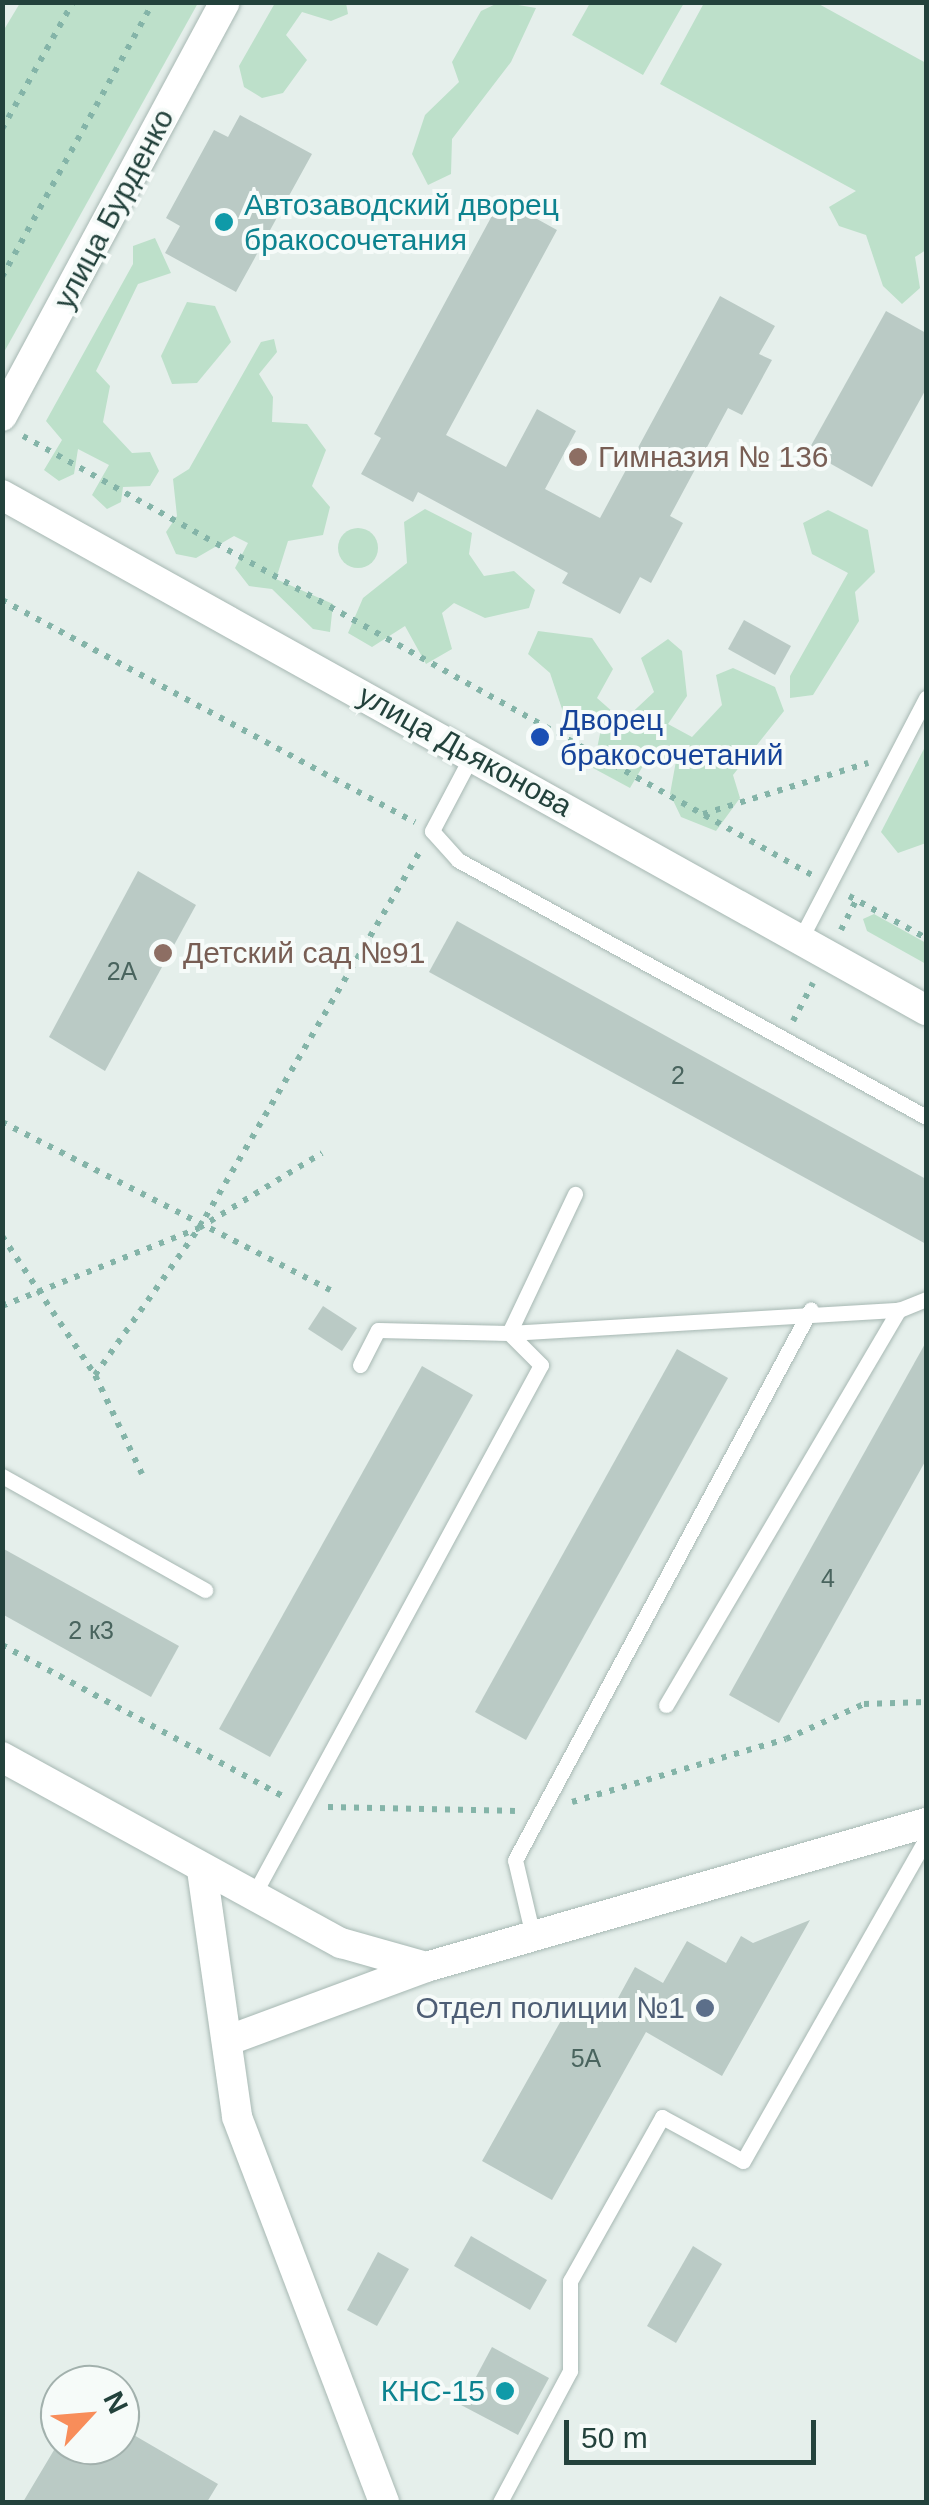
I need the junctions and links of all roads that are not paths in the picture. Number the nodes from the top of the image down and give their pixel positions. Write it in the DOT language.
graph roads {
  1 [pos="225,2"];
  2 [pos="10,425"];
  3 [pos="2,495"];
  4 [pos="926,698"];
  5 [pos="472,755"];
  6 [pos="801,938"];
  7 [pos="926,1010"];
  8 [pos="926,1118"];
  9 [pos="575,1194"];
  10 [pos="926,1299"];
  11 [pos="812,1309"];
  12 [pos="898,1310"];
  13 [pos="509,1332"];
  14 [pos="360,1365"];
  15 [pos="2,1476"];
  16 [pos="205,1590"];
  17 [pos="666,1705"];
  18 [pos="2,1757"];
  19 [pos="926,1823"];
  20 [pos="926,1840"];
  21 [pos="202,1870"];
  22 [pos="265,1903"];
  23 [pos="323,1933"];
  24 [pos="533,1936"];
  25 [pos="426,1966"];
  26 [pos="220,1976"];
  27 [pos="330,2006"];
  28 [pos="272,2021"];
  29 [pos="229,2040"];
  30 [pos="384,2502"];
  31 [pos="500,2502"];
  1 -- 2 [label="street, улица Бурденко"];
  3 -- 5 [label="street, улица Дьяконова"];
  4 -- 6 [label="lane"];
  5 -- 6 [label="street, улица Дьяконова"];
  5 -- 8 [label="lane"];
  6 -- 7 [label="street, улица Дьяконова"];
  9 -- 13 [label="lane"];
  10 -- 12 [label="lane"];
  11 -- 12 [label="lane"];
  11 -- 13 [label="lane"];
  11 -- 24 [label="lane"];
  12 -- 17 [label="lane"];
  13 -- 14 [label="lane"];
  13 -- 22 [label="lane"];
  15 -- 16 [label="lane"];
  18 -- 21 [label="street"];
  19 -- 24 [label="street"];
  20 -- 31 [label="lane"];
  21 -- 22 [label="street"];
  21 -- 26 [label="street"];
  22 -- 23 [label="street"];
  22 -- 26 [label="street"];
  23 -- 25 [label="street"];
  23 -- 27 [label="street"];
  24 -- 25 [label="street"];
  25 -- 27 [label="street"];
  26 -- 28 [label="street"];
  26 -- 29 [label="street"];
  27 -- 28 [label="street"];
  28 -- 29 [label="street"];
  29 -- 30 [label="street"];
}
